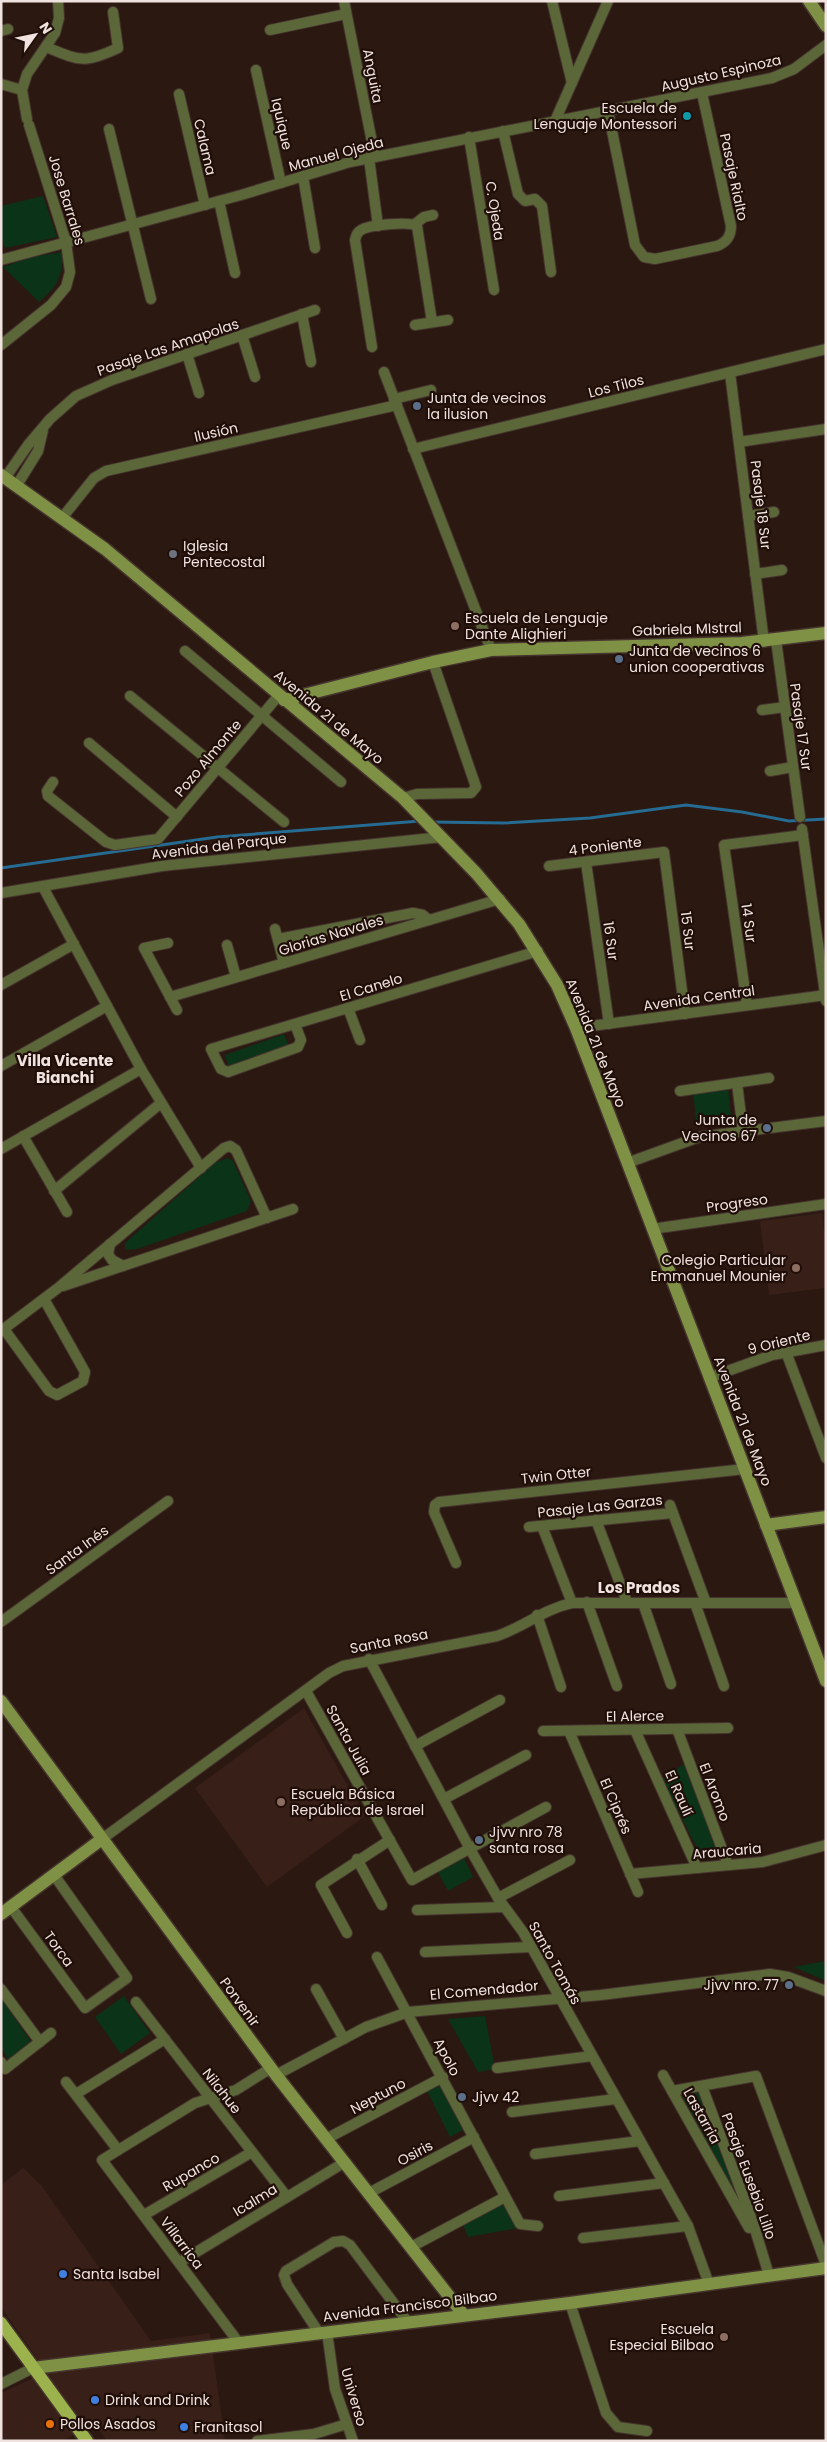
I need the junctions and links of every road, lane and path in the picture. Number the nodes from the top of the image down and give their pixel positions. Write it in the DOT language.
graph roads {
  1 [pos="58,1"];
  2 [pos="344,1"];
  3 [pos="552,1"];
  4 [pos="608,1"];
  5 [pos="809,1"];
  6 [pos="112,12"];
  7 [pos="346,14"];
  8 [pos="826,26"];
  9 [pos="270,30"];
  10 [pos="826,45"];
  11 [pos="46,46"];
  12 [pos="256,70"];
  13 [pos="572,83"];
  14 [pos="1,84"];
  15 [pos="22,90"];
  16 [pos="702,93"];
  17 [pos="179,94"];
  18 [pos="608,111"];
  19 [pos="555,121"];
  20 [pos="109,129"];
  21 [pos="503,131"];
  22 [pos="469,137"];
  23 [pos="372,157"];
  24 [pos="303,176"];
  25 [pos="281,183"];
  26 [pos="219,201"];
  27 [pos="204,205"];
  28 [pos="433,215"];
  29 [pos="132,224"];
  30 [pos="415,224"];
  31 [pos="378,226"];
  32 [pos="66,242"];
  33 [pos="315,248"];
  34 [pos="1,260"];
  35 [pos="551,272"];
  36 [pos="235,273"];
  37 [pos="494,290"];
  38 [pos="150,299"];
  39 [pos="315,310"];
  40 [pos="302,314"];
  41 [pos="448,320"];
  42 [pos="432,322"];
  43 [pos="415,325"];
  44 [pos="242,335"];
  45 [pos="1,345"];
  46 [pos="372,347"];
  47 [pos="826,350"];
  48 [pos="187,354"];
  49 [pos="310,362"];
  50 [pos="384,372"];
  51 [pos="730,373"];
  52 [pos="255,377"];
  53 [pos="431,390"];
  54 [pos="199,394"];
  55 [pos="395,402"];
  56 [pos="826,429"];
  57 [pos="43,430"];
  58 [pos="739,442"];
  59 [pos="413,449"];
  60 [pos="3,476"];
  61 [pos="17,485"];
  62 [pos="774,512"];
  63 [pos="748,516"];
  64 [pos="62,518"];
  65 [pos="782,570"];
  66 [pos="755,574"];
  67 [pos="826,633"];
  68 [pos="770,641"];
  69 [pos="491,650"];
  70 [pos="185,651"];
  71 [pos="433,662"];
  72 [pos="130,696"];
  73 [pos="281,698"];
  74 [pos="785,707"];
  75 [pos="762,710"];
  76 [pos="262,716"];
  77 [pos="89,743"];
  78 [pos="793,767"];
  79 [pos="218,768"];
  80 [pos="770,771"];
  81 [pos="53,782"];
  82 [pos="341,782"];
  83 [pos="403,798"];
  84 [pos="177,817"];
  85 [pos="800,818"];
  86 [pos="284,822"];
  87 [pos="437,832"];
  88 [pos="664,852"];
  89 [pos="586,862"];
  90 [pos="549,866"];
  91 [pos="43,887"];
  92 [pos="4,893"];
  93 [pos="500,899"];
  94 [pos="1,902"];
  95 [pos="429,920"];
  96 [pos="168,943"];
  97 [pos="74,944"];
  98 [pos="227,945"];
  99 [pos="538,951"];
  100 [pos="284,963"];
  101 [pos="236,977"];
  102 [pos="1,985"];
  103 [pos="170,997"];
  104 [pos="826,997"];
  105 [pos="747,1005"];
  106 [pos="107,1006"];
  107 [pos="348,1008"];
  108 [pos="177,1010"];
  109 [pos="685,1014"];
  110 [pos="295,1024"];
  111 [pos="609,1024"];
  112 [pos="576,1028"];
  113 [pos="360,1040"];
  114 [pos="1,1066"];
  115 [pos="140,1069"];
  116 [pos="769,1078"];
  117 [pos="737,1083"];
  118 [pos="680,1091"];
  119 [pos="162,1103"];
  120 [pos="826,1121"];
  121 [pos="743,1132"];
  122 [pos="23,1136"];
  123 [pos="1,1149"];
  124 [pos="627,1163"];
  125 [pos="201,1168"];
  126 [pos="54,1191"];
  127 [pos="826,1204"];
  128 [pos="293,1209"];
  129 [pos="67,1212"];
  130 [pos="267,1218"];
  131 [pos="652,1228"];
  132 [pos="110,1244"];
  133 [pos="123,1266"];
  134 [pos="58,1288"];
  135 [pos="44,1298"];
  136 [pos="2,1330"];
  137 [pos="826,1345"];
  138 [pos="786,1352"];
  139 [pos="711,1377"];
  140 [pos="826,1458"];
  141 [pos="745,1469"];
  142 [pos="168,1501"];
  143 [pos="826,1517"];
  144 [pos="596,1520"];
  145 [pos="766,1524"];
  146 [pos="542,1526"];
  147 [pos="529,1527"];
  148 [pos="456,1564"];
  149 [pos="587,1602"];
  150 [pos="627,1602"];
  151 [pos="642,1602"];
  152 [pos="572,1603"];
  153 [pos="695,1603"];
  154 [pos="706,1603"];
  155 [pos="796,1603"];
  156 [pos="537,1615"];
  157 [pos="1,1622"];
  158 [pos="369,1659"];
  159 [pos="826,1681"];
  160 [pos="671,1684"];
  161 [pos="617,1686"];
  162 [pos="724,1686"];
  163 [pos="561,1687"];
  164 [pos="306,1691"];
  165 [pos="500,1700"];
  166 [pos="1,1701"];
  167 [pos="728,1728"];
  168 [pos="677,1729"];
  169 [pos="635,1730"];
  170 [pos="543,1731"];
  171 [pos="569,1731"];
  172 [pos="415,1746"];
  173 [pos="526,1755"];
  174 [pos="444,1799"];
  175 [pos="546,1807"];
  176 [pos="102,1839"];
  177 [pos="390,1840"];
  178 [pos="826,1845"];
  179 [pos="470,1849"];
  180 [pos="358,1860"];
  181 [pos="570,1860"];
  182 [pos="728,1865"];
  183 [pos="697,1868"];
  184 [pos="630,1874"];
  185 [pos="54,1875"];
  186 [pos="638,1892"];
  187 [pos="498,1898"];
  188 [pos="382,1905"];
  189 [pos="504,1907"];
  190 [pos="417,1910"];
  191 [pos="6,1911"];
  192 [pos="348,1933"];
  193 [pos="531,1947"];
  194 [pos="425,1952"];
  195 [pos="377,1957"];
  196 [pos="1,1989"];
  197 [pos="316,1989"];
  198 [pos="826,1991"];
  199 [pos="558,1998"];
  200 [pos="136,2002"];
  201 [pos="408,2012"];
  202 [pos="51,2034"];
  203 [pos="165,2039"];
  204 [pos="344,2039"];
  205 [pos="40,2042"];
  206 [pos="592,2056"];
  207 [pos="1,2062"];
  208 [pos="498,2068"];
  209 [pos="274,2072"];
  210 [pos="663,2075"];
  211 [pos="443,2077"];
  212 [pos="66,2082"];
  213 [pos="702,2086"];
  214 [pos="672,2091"];
  215 [pos="76,2094"];
  216 [pos="210,2098"];
  217 [pos="616,2099"];
  218 [pos="512,2112"];
  219 [pos="474,2137"];
  220 [pos="326,2138"];
  221 [pos="640,2141"];
  222 [pos="118,2150"];
  223 [pos="252,2152"];
  224 [pos="536,2154"];
  225 [pos="102,2160"];
  226 [pos="344,2162"];
  227 [pos="664,2182"];
  228 [pos="369,2193"];
  229 [pos="506,2196"];
  230 [pos="559,2196"];
  231 [pos="287,2197"];
  232 [pos="144,2215"];
  233 [pos="538,2226"];
  234 [pos="688,2226"];
  235 [pos="583,2238"];
  236 [pos="411,2247"];
  237 [pos="761,2248"];
  238 [pos="180,2262"];
  239 [pos="826,2266"];
  240 [pos="769,2275"];
  241 [pos="709,2284"];
  242 [pos="570,2303"];
  243 [pos="463,2314"];
  244 [pos="407,2321"];
  245 [pos="1,2323"];
  246 [pos="323,2332"];
  247 [pos="239,2343"];
  248 [pos="33,2368"];
  249 [pos="1,2384"];
  250 [pos="347,2424"];
  251 [pos="647,2432"];
  252 [pos="87,2441"];
  253 [pos="257,2441"];
  254 [pos="353,2441"];
  1 -- 11 [label="street"];
  2 -- 7 [label="street, Anguita"];
  3 -- 13 [label="street"];
  4 -- 13 [label="street"];
  5 -- 8 [label="main road"];
  6 -- 11 [label="street"];
  7 -- 9 [label="street"];
  7 -- 23 [label="street, Anguita"];
  10 -- 16 [label="street, Augusto Espinoza"];
  11 -- 15 [label="street"];
  12 -- 25 [label="street, Iquique"];
  13 -- 19 [label="street"];
  14 -- 15 [label="street"];
  15 -- 32 [label="street, Jose Barrales"];
  16 -- 18 [label="street, Augusto Espinoza"];
  16 -- 18 [label="street, Pasaje Rialto"];
  17 -- 27 [label="street, Calama"];
  18 -- 19 [label="street, Augusto Espinoza"];
  19 -- 21 [label="street, Manuel Ojeda"];
  20 -- 29 [label="street"];
  21 -- 22 [label="street, Manuel Ojeda"];
  21 -- 35 [label="street"];
  22 -- 23 [label="street, Manuel Ojeda"];
  22 -- 37 [label="street, C. Ojeda"];
  23 -- 24 [label="street, Manuel Ojeda"];
  23 -- 31 [label="street, Anguita"];
  24 -- 25 [label="street, Manuel Ojeda"];
  24 -- 33 [label="street"];
  25 -- 26 [label="street, Manuel Ojeda"];
  26 -- 27 [label="street, Manuel Ojeda"];
  26 -- 36 [label="street"];
  27 -- 29 [label="street, Manuel Ojeda"];
  28 -- 30 [label="street"];
  29 -- 32 [label="street, Manuel Ojeda"];
  29 -- 38 [label="street"];
  30 -- 31 [label="street"];
  30 -- 42 [label="street"];
  31 -- 46 [label="street"];
  32 -- 34 [label="street, Manuel Ojeda"];
  32 -- 45 [label="street, Jose Barrales"];
  39 -- 40 [label="street, Pasaje Las Amapolas"];
  40 -- 44 [label="street, Pasaje Las Amapolas"];
  40 -- 49 [label="street"];
  41 -- 42 [label="street"];
  42 -- 43 [label="street"];
  44 -- 48 [label="street, Pasaje Las Amapolas"];
  44 -- 52 [label="street"];
  47 -- 51 [label="street, Los Tilos"];
  48 -- 54 [label="street"];
  48 -- 57 [label="street, Pasaje Las Amapolas"];
  50 -- 55 [label="street"];
  51 -- 58 [label="street, Pasaje 18 Sur"];
  51 -- 59 [label="street, Los Tilos"];
  53 -- 55 [label="street, Ilusión"];
  55 -- 59 [label="street"];
  55 -- 64 [label="street, Ilusión"];
  56 -- 58 [label="street"];
  57 -- 60 [label="street, Pasaje Las Amapolas"];
  57 -- 61 [label="street, Pasaje Las Amapolas"];
  58 -- 63 [label="street, Pasaje 18 Sur"];
  59 -- 69 [label="street"];
  60 -- 61 [label="main road, Avenida 21 de Mayo"];
  61 -- 64 [label="main road, Avenida 21 de Mayo"];
  62 -- 63 [label="street"];
  63 -- 66 [label="street, Pasaje 18 Sur"];
  64 -- 73 [label="main road, Avenida 21 de Mayo"];
  65 -- 66 [label="street"];
  66 -- 68 [label="street, Pasaje 18 Sur"];
  67 -- 68 [label="main road, Gabriela MIstral"];
  68 -- 69 [label="main road, Gabriela MIstral"];
  68 -- 74 [label="street, Pasaje 17 Sur"];
  69 -- 71 [label="main road, Gabriela MIstral"];
  70 -- 76 [label="street"];
  71 -- 73 [label="main road, Gabriela MIstral"];
  71 -- 83 [label="street"];
  72 -- 79 [label="street"];
  73 -- 76 [label="street, Pozo Almonte"];
  73 -- 83 [label="main road, Avenida 21 de Mayo"];
  74 -- 75 [label="street"];
  74 -- 78 [label="street, Pasaje 17 Sur"];
  76 -- 79 [label="street, Pozo Almonte"];
  76 -- 82 [label="street"];
  77 -- 84 [label="street"];
  78 -- 80 [label="street"];
  78 -- 85 [label="street, Pasaje 17 Sur"];
  79 -- 84 [label="street, Pozo Almonte"];
  79 -- 86 [label="street"];
  81 -- 84 [label="street, Pozo Almonte"];
  83 -- 87 [label="main road, Avenida 21 de Mayo"];
  87 -- 91 [label="street, Avenida del Parque"];
  87 -- 93 [label="main road, Avenida 21 de Mayo"];
  88 -- 89 [label="street, 4 Poniente"];
  88 -- 109 [label="street, 15 Sur"];
  89 -- 90 [label="street, 4 Poniente"];
  89 -- 111 [label="street, 16 Sur"];
  91 -- 92 [label="street, Avenida del Parque"];
  91 -- 97 [label="street"];
  92 -- 94 [label="street"];
  93 -- 95 [label="street, Glorias Navales"];
  93 -- 99 [label="main road, Avenida 21 de Mayo"];
  95 -- 100 [label="street, Glorias Navales"];
  95 -- 100 [label="street"];
  96 -- 103 [label="street"];
  97 -- 102 [label="street"];
  97 -- 106 [label="street"];
  98 -- 101 [label="street"];
  99 -- 107 [label="street, El Canelo"];
  99 -- 112 [label="main road, Avenida 21 de Mayo"];
  100 -- 101 [label="street, Glorias Navales"];
  101 -- 103 [label="street, Glorias Navales"];
  103 -- 108 [label="street"];
  104 -- 105 [label="street, Avenida Central"];
  104 -- 105 [label="street, 14 Sur"];
  105 -- 109 [label="street, Avenida Central"];
  106 -- 114 [label="street"];
  106 -- 115 [label="street"];
  107 -- 110 [label="street, El Canelo"];
  107 -- 113 [label="street"];
  109 -- 111 [label="street, Avenida Central"];
  110 -- 110 [label="street, El Canelo"];
  111 -- 112 [label="street, Avenida Central"];
  112 -- 124 [label="main road, Avenida 21 de Mayo"];
  115 -- 119 [label="street"];
  115 -- 122 [label="street"];
  116 -- 117 [label="street"];
  117 -- 118 [label="street"];
  117 -- 121 [label="street"];
  119 -- 125 [label="street"];
  119 -- 126 [label="street"];
  120 -- 121 [label="street"];
  121 -- 124 [label="street"];
  122 -- 123 [label="street"];
  122 -- 126 [label="street"];
  124 -- 131 [label="main road, Avenida 21 de Mayo"];
  125 -- 130 [label="street"];
  125 -- 132 [label="street"];
  126 -- 129 [label="street"];
  127 -- 131 [label="street, Progreso"];
  128 -- 130 [label="street"];
  130 -- 133 [label="street"];
  131 -- 139 [label="main road, Avenida 21 de Mayo"];
  132 -- 133 [label="street"];
  132 -- 134 [label="street"];
  133 -- 134 [label="street"];
  134 -- 135 [label="street"];
  135 -- 136 [label="street"];
  135 -- 136 [label="street"];
  137 -- 138 [label="street, 9 Oriente"];
  138 -- 139 [label="street, 9 Oriente"];
  138 -- 140 [label="street"];
  139 -- 141 [label="main road, Avenida 21 de Mayo"];
  141 -- 145 [label="main road, Avenida 21 de Mayo"];
  141 -- 148 [label="street, Twin Otter"];
  142 -- 157 [label="street, Santa Inés"];
  143 -- 145 [label="main road"];
  144 -- 146 [label="street, Pasaje Las Garzas"];
  144 -- 150 [label="street"];
  144 -- 154 [label="street, Pasaje Las Garzas"];
  145 -- 155 [label="main road, Avenida 21 de Mayo"];
  146 -- 147 [label="street, Pasaje Las Garzas"];
  146 -- 152 [label="street"];
  149 -- 150 [label="street, Santa Rosa"];
  149 -- 152 [label="street, Santa Rosa"];
  149 -- 161 [label="street"];
  150 -- 151 [label="street, Santa Rosa"];
  151 -- 153 [label="street, Santa Rosa"];
  151 -- 160 [label="street"];
  152 -- 156 [label="street, Santa Rosa"];
  153 -- 154 [label="street, Santa Rosa"];
  153 -- 162 [label="street"];
  154 -- 155 [label="street, Santa Rosa"];
  155 -- 159 [label="main road, Avenida 21 de Mayo"];
  156 -- 158 [label="street, Santa Rosa"];
  156 -- 163 [label="street"];
  158 -- 164 [label="street, Santa Rosa"];
  158 -- 172 [label="street, Santo Tomás"];
  164 -- 176 [label="street, Santa Rosa"];
  164 -- 177 [label="street, Santa Julia"];
  165 -- 172 [label="street"];
  166 -- 176 [label="main road, Porvenir"];
  167 -- 168 [label="street, El Alerce"];
  168 -- 169 [label="street, El Alerce"];
  168 -- 182 [label="street, El Aromo"];
  169 -- 171 [label="street, El Alerce"];
  169 -- 183 [label="street, El Raulí"];
  170 -- 171 [label="street, El Alerce"];
  171 -- 184 [label="street, El Ciprés"];
  172 -- 174 [label="street, Santo Tomás"];
  173 -- 174 [label="street"];
  174 -- 179 [label="street, Santo Tomás"];
  175 -- 179 [label="street"];
  176 -- 185 [label="main road, Santa Rosa"];
  176 -- 209 [label="main road, Porvenir"];
  177 -- 179 [label="street, Santa Julia"];
  177 -- 180 [label="street"];
  178 -- 182 [label="street, Araucaria"];
  179 -- 187 [label="street, Santo Tomás"];
  180 -- 188 [label="street"];
  180 -- 192 [label="street"];
  181 -- 187 [label="street"];
  182 -- 183 [label="street, Araucaria"];
  183 -- 184 [label="street, Araucaria"];
  184 -- 186 [label="street, El Ciprés"];
  185 -- 191 [label="main road, Santa Rosa"];
  185 -- 191 [label="street, Torca"];
  187 -- 189 [label="street, Santo Tomás"];
  189 -- 190 [label="street"];
  189 -- 193 [label="street, Santo Tomás"];
  193 -- 194 [label="street"];
  193 -- 199 [label="street, Santo Tomás"];
  195 -- 201 [label="street, Apolo"];
  196 -- 205 [label="street"];
  197 -- 204 [label="street"];
  198 -- 199 [label="street, El Comendador"];
  199 -- 201 [label="street, El Comendador"];
  199 -- 206 [label="street, Santo Tomás"];
  200 -- 203 [label="street, Nilahue"];
  201 -- 204 [label="street, El Comendador"];
  201 -- 211 [label="street, Apolo"];
  202 -- 205 [label="street"];
  203 -- 215 [label="street"];
  203 -- 216 [label="street, Nilahue"];
  204 -- 209 [label="street, El Comendador"];
  205 -- 207 [label="street"];
  206 -- 208 [label="street"];
  206 -- 217 [label="street, Santo Tomás"];
  209 -- 216 [label="street, El Comendador"];
  209 -- 220 [label="main road, Porvenir"];
  210 -- 214 [label="street, Lastarria"];
  211 -- 219 [label="street, Apolo"];
  211 -- 220 [label="street, Neptuno"];
  212 -- 215 [label="street"];
  213 -- 214 [label="street"];
  213 -- 237 [label="street, Pasaje Eusebio Lillo"];
  213 -- 239 [label="street"];
  214 -- 237 [label="street, Lastarria"];
  215 -- 222 [label="street"];
  216 -- 222 [label="street, El Comendador"];
  216 -- 223 [label="street, Nilahue"];
  217 -- 218 [label="street"];
  217 -- 221 [label="street, Santo Tomás"];
  219 -- 228 [label="street, Osiris"];
  219 -- 229 [label="street, Apolo"];
  220 -- 226 [label="main road, Porvenir"];
  221 -- 224 [label="street"];
  221 -- 227 [label="street, Santo Tomás"];
  222 -- 225 [label="street, El Comendador"];
  223 -- 231 [label="street, Nilahue"];
  223 -- 232 [label="street, Rupanco"];
  225 -- 232 [label="street, Villarrica"];
  226 -- 228 [label="main road, Porvenir"];
  226 -- 231 [label="street, Icalma"];
  227 -- 230 [label="street"];
  227 -- 234 [label="street, Santo Tomás"];
  228 -- 236 [label="main road, Porvenir"];
  229 -- 233 [label="street, Apolo"];
  229 -- 236 [label="street"];
  231 -- 238 [label="street, Icalma"];
  232 -- 238 [label="street, Villarrica"];
  234 -- 235 [label="street"];
  234 -- 241 [label="street, Santo Tomás"];
  236 -- 243 [label="main road, Porvenir"];
  237 -- 240 [label="street, Pasaje Eusebio Lillo"];
  238 -- 247 [label="street, Villarrica"];
  239 -- 240 [label="main road, Avenida Francisco Bilbao"];
  240 -- 241 [label="main road, Avenida Francisco Bilbao"];
  241 -- 242 [label="main road, Avenida Francisco Bilbao"];
  242 -- 243 [label="main road, Avenida Francisco Bilbao"];
  242 -- 251 [label="street"];
  243 -- 244 [label="main road, Avenida Francisco Bilbao"];
  244 -- 246 [label="main road, Avenida Francisco Bilbao"];
  244 -- 246 [label="street"];
  245 -- 248 [label="main road"];
  246 -- 247 [label="main road, Avenida Francisco Bilbao"];
  246 -- 250 [label="street, Universo"];
  247 -- 248 [label="main road, Avenida Francisco Bilbao"];
  248 -- 249 [label="street, Avenida Francisco Bilbao"];
  248 -- 252 [label="main road"];
  250 -- 253 [label="street"];
  250 -- 254 [label="street, Universo"];
}
